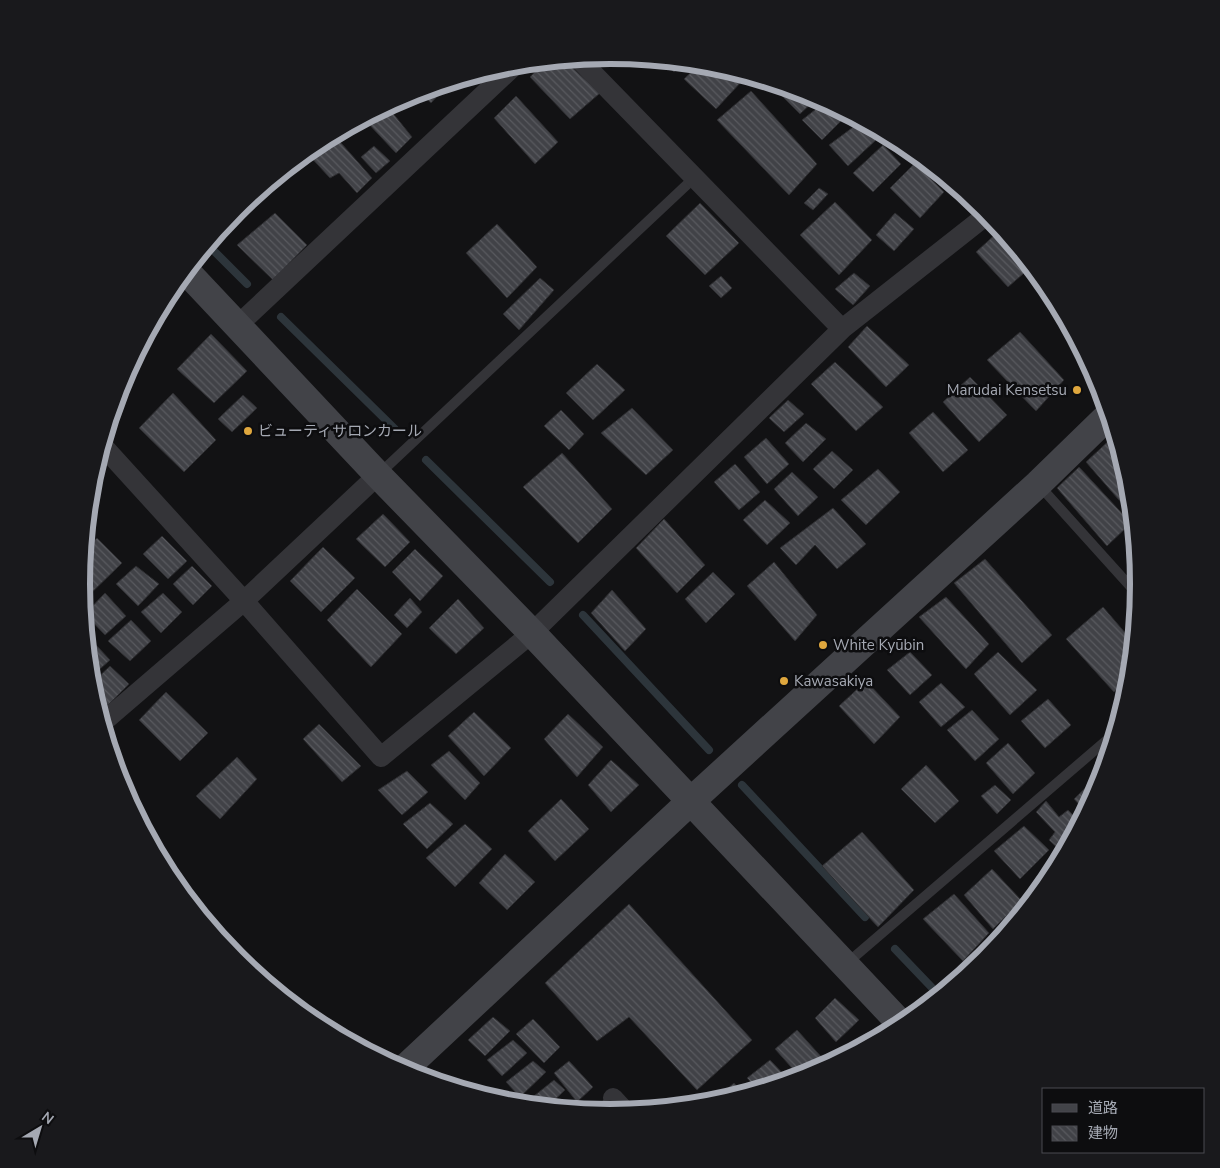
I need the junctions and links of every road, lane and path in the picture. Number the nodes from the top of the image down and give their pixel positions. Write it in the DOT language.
graph roads {
  1 [pos="585,65"];
  2 [pos="504,75"];
  3 [pos="694,178"];
  4 [pos="981,219"];
  5 [pos="191,276"];
  6 [pos="238,325"];
  7 [pos="842,329"];
  8 [pos="1104,420"];
  9 [pos="107,450"];
  10 [pos="378,475"];
  11 [pos="1038,484"];
  12 [pos="1130,586"];
  13 [pos="244,601"];
  14 [pos="532,633"];
  15 [pos="107,719"];
  16 [pos="1106,740"];
  17 [pos="691,801"];
  18 [pos="846,964"];
  19 [pos="896,1019"];
  20 [pos="409,1064"];
  1 -- 3 [label="street"];
  2 -- 6 [label="street"];
  3 -- 7 [label="street"];
  3 -- 10 [label="lane"];
  4 -- 7 [label="street"];
  5 -- 6 [label="street"];
  6 -- 10 [label="street"];
  7 -- 14 [label="street"];
  8 -- 11 [label="street"];
  9 -- 13 [label="street"];
  10 -- 13 [label="street"];
  10 -- 14 [label="street"];
  11 -- 12 [label="lane"];
  11 -- 17 [label="street"];
  13 -- 14 [label="street"];
  13 -- 15 [label="street"];
  14 -- 17 [label="street"];
  16 -- 18 [label="lane"];
  17 -- 18 [label="street"];
  17 -- 20 [label="street"];
  18 -- 19 [label="street"];
}
